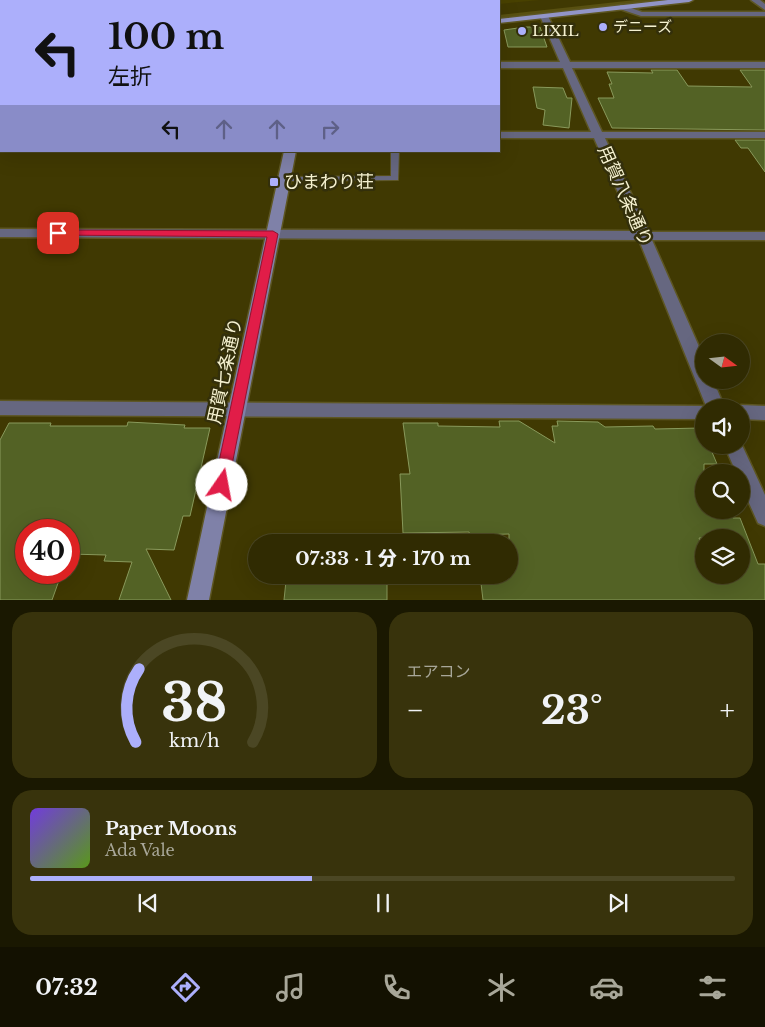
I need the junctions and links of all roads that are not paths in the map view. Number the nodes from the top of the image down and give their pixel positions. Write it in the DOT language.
graph roads {
  1 [pos="604,0"];
  2 [pos="689,0"];
  3 [pos="756,0"];
  4 [pos="576,3"];
  5 [pos="623,7"];
  6 [pos="765,8"];
  7 [pos="765,14"];
  8 [pos="544,16"];
  9 [pos="500,21"];
  10 [pos="500,65"];
  11 [pos="566,65"];
  12 [pos="765,66"];
  13 [pos="500,134"];
  14 [pos="598,135"];
  15 [pos="765,135"];
  16 [pos="290,152"];
  17 [pos="395,152"];
  18 [pos="284,179"];
  19 [pos="0,233"];
  20 [pos="273,234"];
  21 [pos="644,236"];
  22 [pos="764,237"];
  23 [pos="695,358"];
  24 [pos="0,408"];
  25 [pos="237,409"];
  26 [pos="695,412"];
  27 [pos="750,412"];
  28 [pos="765,412"];
  29 [pos="737,454"];
  30 [pos="765,517"];
  31 [pos="198,600"];
  1 -- 4 [label="main road"];
  2 -- 5 [label="main road"];
  3 -- 6 [label="street"];
  5 -- 7 [label="street"];
  5 -- 8 [label="main road"];
  8 -- 9 [label="main road"];
  8 -- 11 [label="street, 用賀八条通り"];
  10 -- 11 [label="street"];
  11 -- 12 [label="street"];
  11 -- 14 [label="street, 用賀八条通り"];
  13 -- 14 [label="street"];
  14 -- 15 [label="street"];
  14 -- 21 [label="street, 用賀八条通り"];
  16 -- 18 [label="street, 用賀七条通り"];
  17 -- 18 [label="lane"];
  18 -- 20 [label="street, 用賀七条通り"];
  19 -- 20 [label="street"];
  20 -- 21 [label="street"];
  20 -- 25 [label="street, 用賀七条通り"];
  21 -- 22 [label="street"];
  21 -- 23 [label="street, 用賀八条通り"];
  24 -- 25 [label="street"];
  25 -- 26 [label="street"];
  25 -- 31 [label="street, 用賀七条通り"];
  27 -- 28 [label="street"];
  29 -- 30 [label="street"];
}
